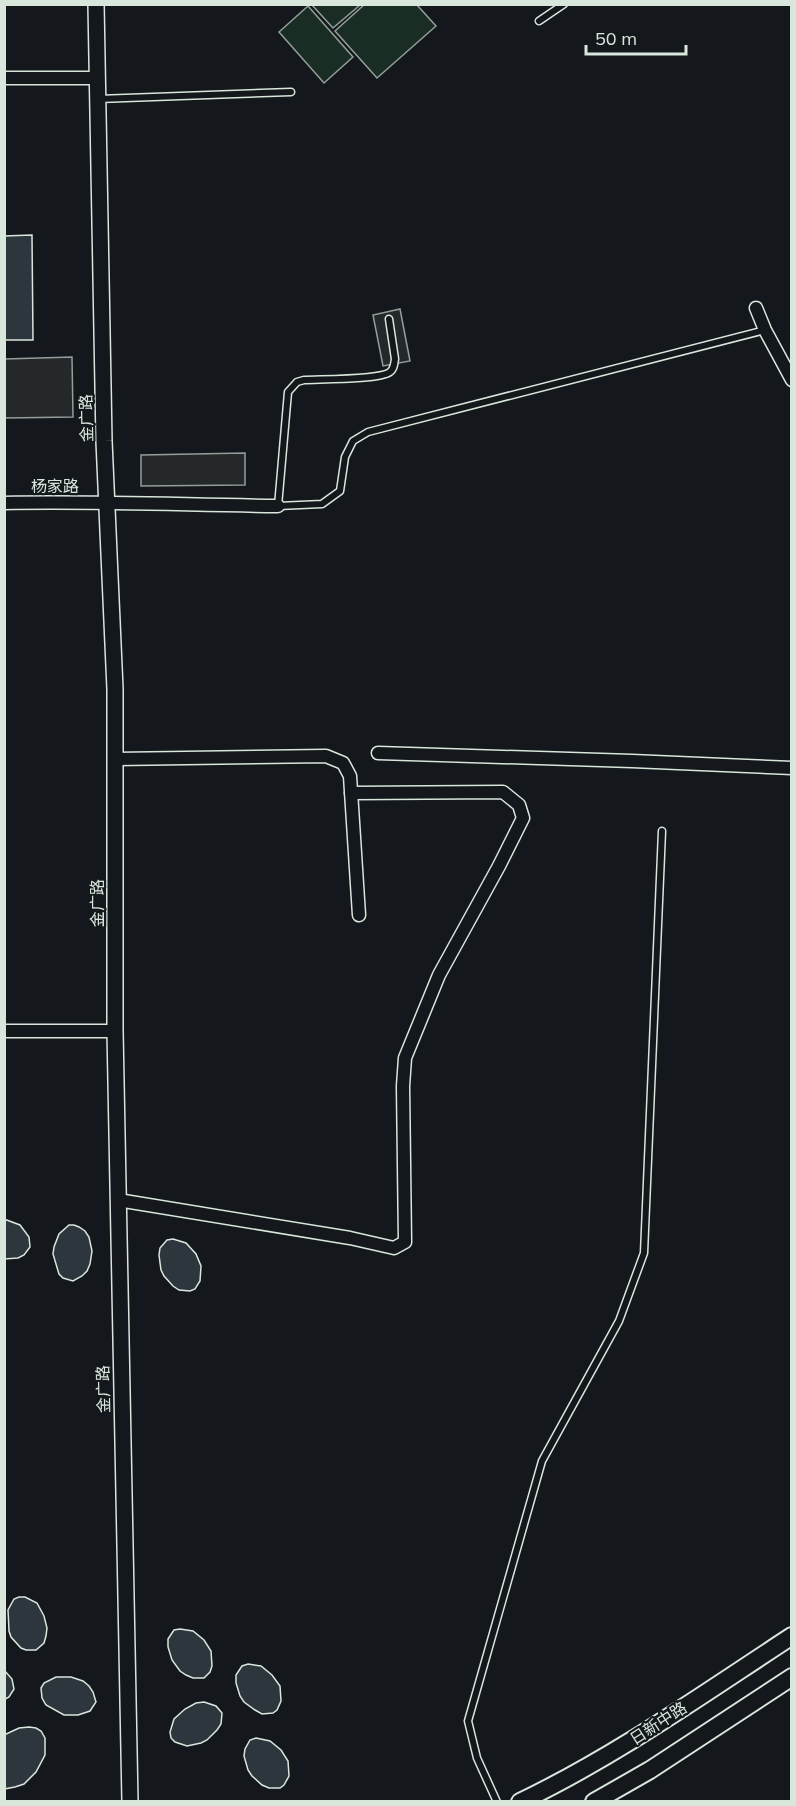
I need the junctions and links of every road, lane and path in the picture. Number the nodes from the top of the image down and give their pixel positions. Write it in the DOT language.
graph roads {
  1 [pos="96,4"];
  2 [pos="564,4"];
  3 [pos="539,21"];
  4 [pos="4,78"];
  5 [pos="97,78"];
  6 [pos="291,92"];
  7 [pos="98,99"];
  8 [pos="756,308"];
  9 [pos="389,319"];
  10 [pos="765,330"];
  11 [pos="791,378"];
  12 [pos="106,502"];
  13 [pos="4,503"];
  14 [pos="278,506"];
  15 [pos="378,753"];
  16 [pos="115,759"];
  17 [pos="792,768"];
  18 [pos="351,793"];
  19 [pos="663,831"];
  20 [pos="359,915"];
  21 [pos="4,1030"];
  22 [pos="115,1031"];
  23 [pos="118,1200"];
  24 [pos="792,1636"];
  25 [pos="792,1677"];
  26 [pos="130,1802"];
  27 [pos="497,1802"];
  28 [pos="520,1802"];
  29 [pos="594,1802"];
  1 -- 5 [label="street, 金广路"];
  2 -- 3 [label="lane"];
  4 -- 5 [label="street"];
  5 -- 7 [label="street, 金广路"];
  6 -- 7 [label="lane"];
  7 -- 12 [label="street, 金广路"];
  8 -- 10 [label="street"];
  9 -- 14 [label="lane"];
  10 -- 11 [label="street"];
  10 -- 14 [label="lane"];
  12 -- 13 [label="street, 杨家路"];
  12 -- 14 [label="street, 杨家路"];
  12 -- 16 [label="street, 金广路"];
  15 -- 17 [label="street"];
  16 -- 18 [label="street"];
  16 -- 22 [label="street, 金广路"];
  18 -- 20 [label="street"];
  18 -- 23 [label="street"];
  19 -- 27 [label="lane"];
  21 -- 22 [label="street"];
  22 -- 23 [label="street, 金广路"];
  23 -- 26 [label="street, 金广路"];
  24 -- 28 [label="main road, 日新中路"];
  25 -- 29 [label="main road"];
}
